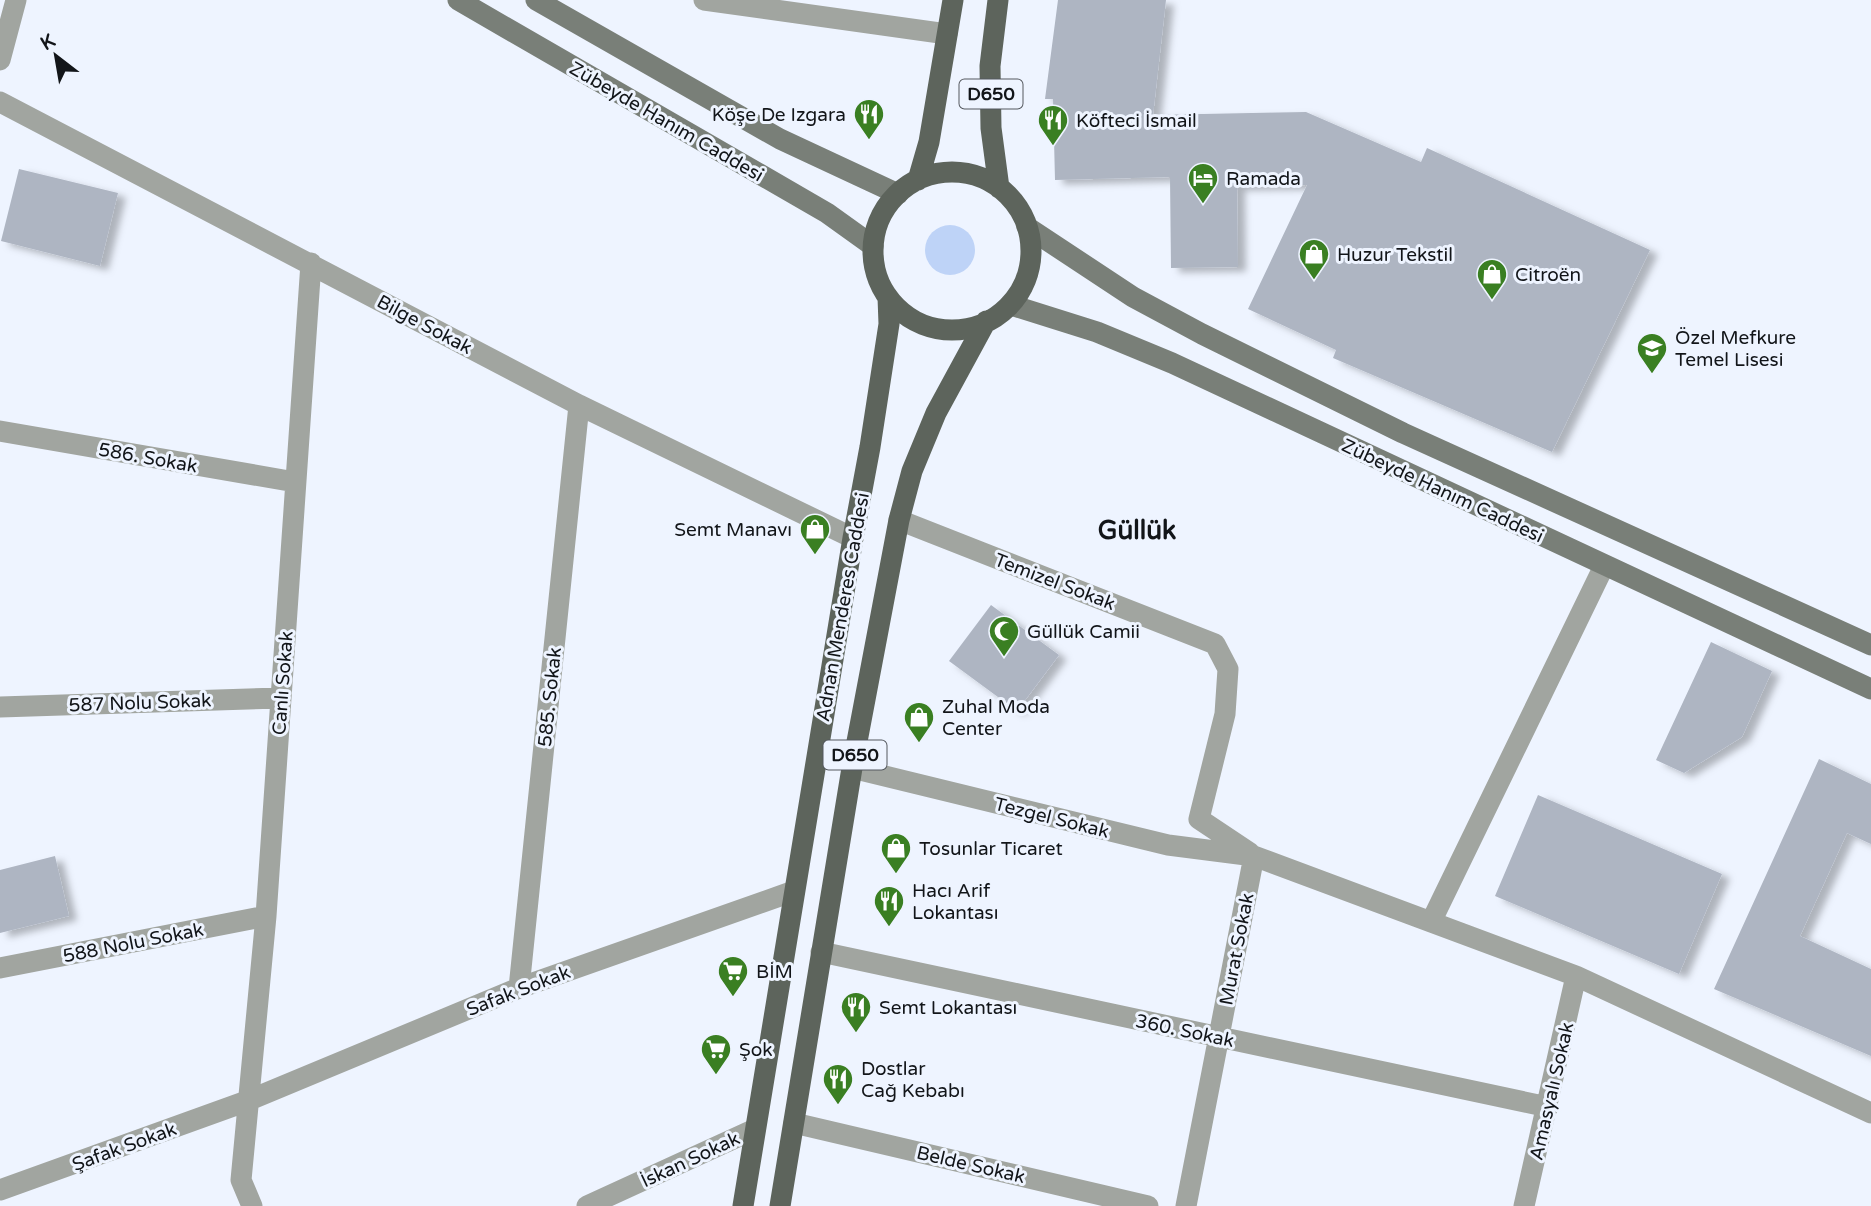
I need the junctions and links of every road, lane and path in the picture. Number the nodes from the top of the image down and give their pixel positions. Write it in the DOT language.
graph roads {
  1 [pos="16,0"];
  2 [pos="458,0"];
  3 [pos="536,0"];
  4 [pos="704,0"];
  5 [pos="953,0"];
  6 [pos="998,0"];
  7 [pos="947,34"];
  8 [pos="0,60"];
  9 [pos="0,102"];
  10 [pos="918,180"];
  11 [pos="999,188"];
  12 [pos="898,194"];
  13 [pos="1027,227"];
  14 [pos="873,246"];
  15 [pos="311,264"];
  16 [pos="888,297"];
  17 [pos="1011,305"];
  18 [pos="986,321"];
  19 [pos="579,405"];
  20 [pos="0,432"];
  21 [pos="295,482"];
  22 [pos="899,520"];
  23 [pos="853,538"];
  24 [pos="1604,566"];
  25 [pos="1871,645"];
  26 [pos="1871,689"];
  27 [pos="281,698"];
  28 [pos="0,707"];
  29 [pos="852,768"];
  30 [pos="1254,856"];
  31 [pos="794,891"];
  32 [pos="266,916"];
  33 [pos="1432,922"];
  34 [pos="821,952"];
  35 [pos="0,968"];
  36 [pos="1576,976"];
  37 [pos="519,988"];
  38 [pos="1219,1037"];
  39 [pos="247,1101"];
  40 [pos="1548,1107"];
  41 [pos="1871,1113"];
  42 [pos="794,1123"];
  43 [pos="755,1129"];
  44 [pos="0,1190"];
  45 [pos="252,1206"];
  46 [pos="587,1206"];
  47 [pos="743,1206"];
  48 [pos="779,1206"];
  49 [pos="1149,1206"];
  50 [pos="1186,1206"];
  51 [pos="1524,1206"];
  1 -- 8 [label="street"];
  2 -- 14 [label="main road, Zübeyde Hanım Caddesi"];
  3 -- 12 [label="main road, Zübeyde Hanım Caddesi"];
  4 -- 7 [label="street"];
  5 -- 7 [label="main road"];
  6 -- 11 [label="main road, D650"];
  7 -- 10 [label="main road"];
  9 -- 15 [label="street, Bilge Sokak"];
  10 -- 11 [label="main road"];
  10 -- 12 [label="main road"];
  11 -- 13 [label="main road"];
  12 -- 14 [label="main road"];
  13 -- 17 [label="main road"];
  13 -- 25 [label="main road, Zübeyde Hanım Caddesi"];
  14 -- 16 [label="main road"];
  15 -- 19 [label="street, Bilge Sokak"];
  15 -- 21 [label="street, Canlı Sokak"];
  16 -- 18 [label="main road"];
  16 -- 23 [label="main road, Adnan Menderes Caddesi"];
  17 -- 18 [label="main road"];
  17 -- 24 [label="main road, Zübeyde Hanım Caddesi"];
  18 -- 22 [label="main road, Adnan Menderes Caddesi / D650"];
  19 -- 23 [label="street, Bilge Sokak"];
  19 -- 37 [label="street, 585. Sokak"];
  20 -- 21 [label="street, 586. Sokak"];
  21 -- 27 [label="street, Canlı Sokak"];
  22 -- 29 [label="main road, Adnan Menderes Caddesi / D650"];
  22 -- 30 [label="street, Temizel Sokak"];
  23 -- 31 [label="main road, Adnan Menderes Caddesi"];
  24 -- 26 [label="main road, Zübeyde Hanım Caddesi"];
  24 -- 33 [label="street"];
  27 -- 28 [label="street, 587 Nolu Sokak"];
  27 -- 32 [label="street, Canlı Sokak"];
  29 -- 30 [label="street, Tezgel Sokak"];
  29 -- 34 [label="main road, Adnan Menderes Caddesi / D650"];
  30 -- 33 [label="street"];
  30 -- 38 [label="street, Murat Sokak"];
  31 -- 37 [label="street, Safak Sokak"];
  31 -- 43 [label="main road, Adnan Menderes Caddesi"];
  32 -- 35 [label="street, 588 Nolu Sokak"];
  32 -- 39 [label="street, Canlı Sokak"];
  33 -- 36 [label="street"];
  34 -- 38 [label="street, 360. Sokak"];
  34 -- 42 [label="main road, Adnan Menderes Caddesi / D650"];
  36 -- 40 [label="street, Amasyalı Sokak"];
  36 -- 41 [label="street"];
  37 -- 39 [label="street, Safak Sokak"];
  38 -- 40 [label="street, 360. Sokak"];
  38 -- 50 [label="street, Murat Sokak"];
  39 -- 44 [label="street, Şafak Sokak"];
  39 -- 45 [label="street, Canlı Sokak"];
  40 -- 51 [label="street, Amasyalı Sokak"];
  42 -- 48 [label="main road, Adnan Menderes Caddesi / D650"];
  42 -- 49 [label="street, Belde Sokak"];
  43 -- 46 [label="street, İskan Sokak"];
  43 -- 47 [label="main road, Adnan Menderes Caddesi"];
}
